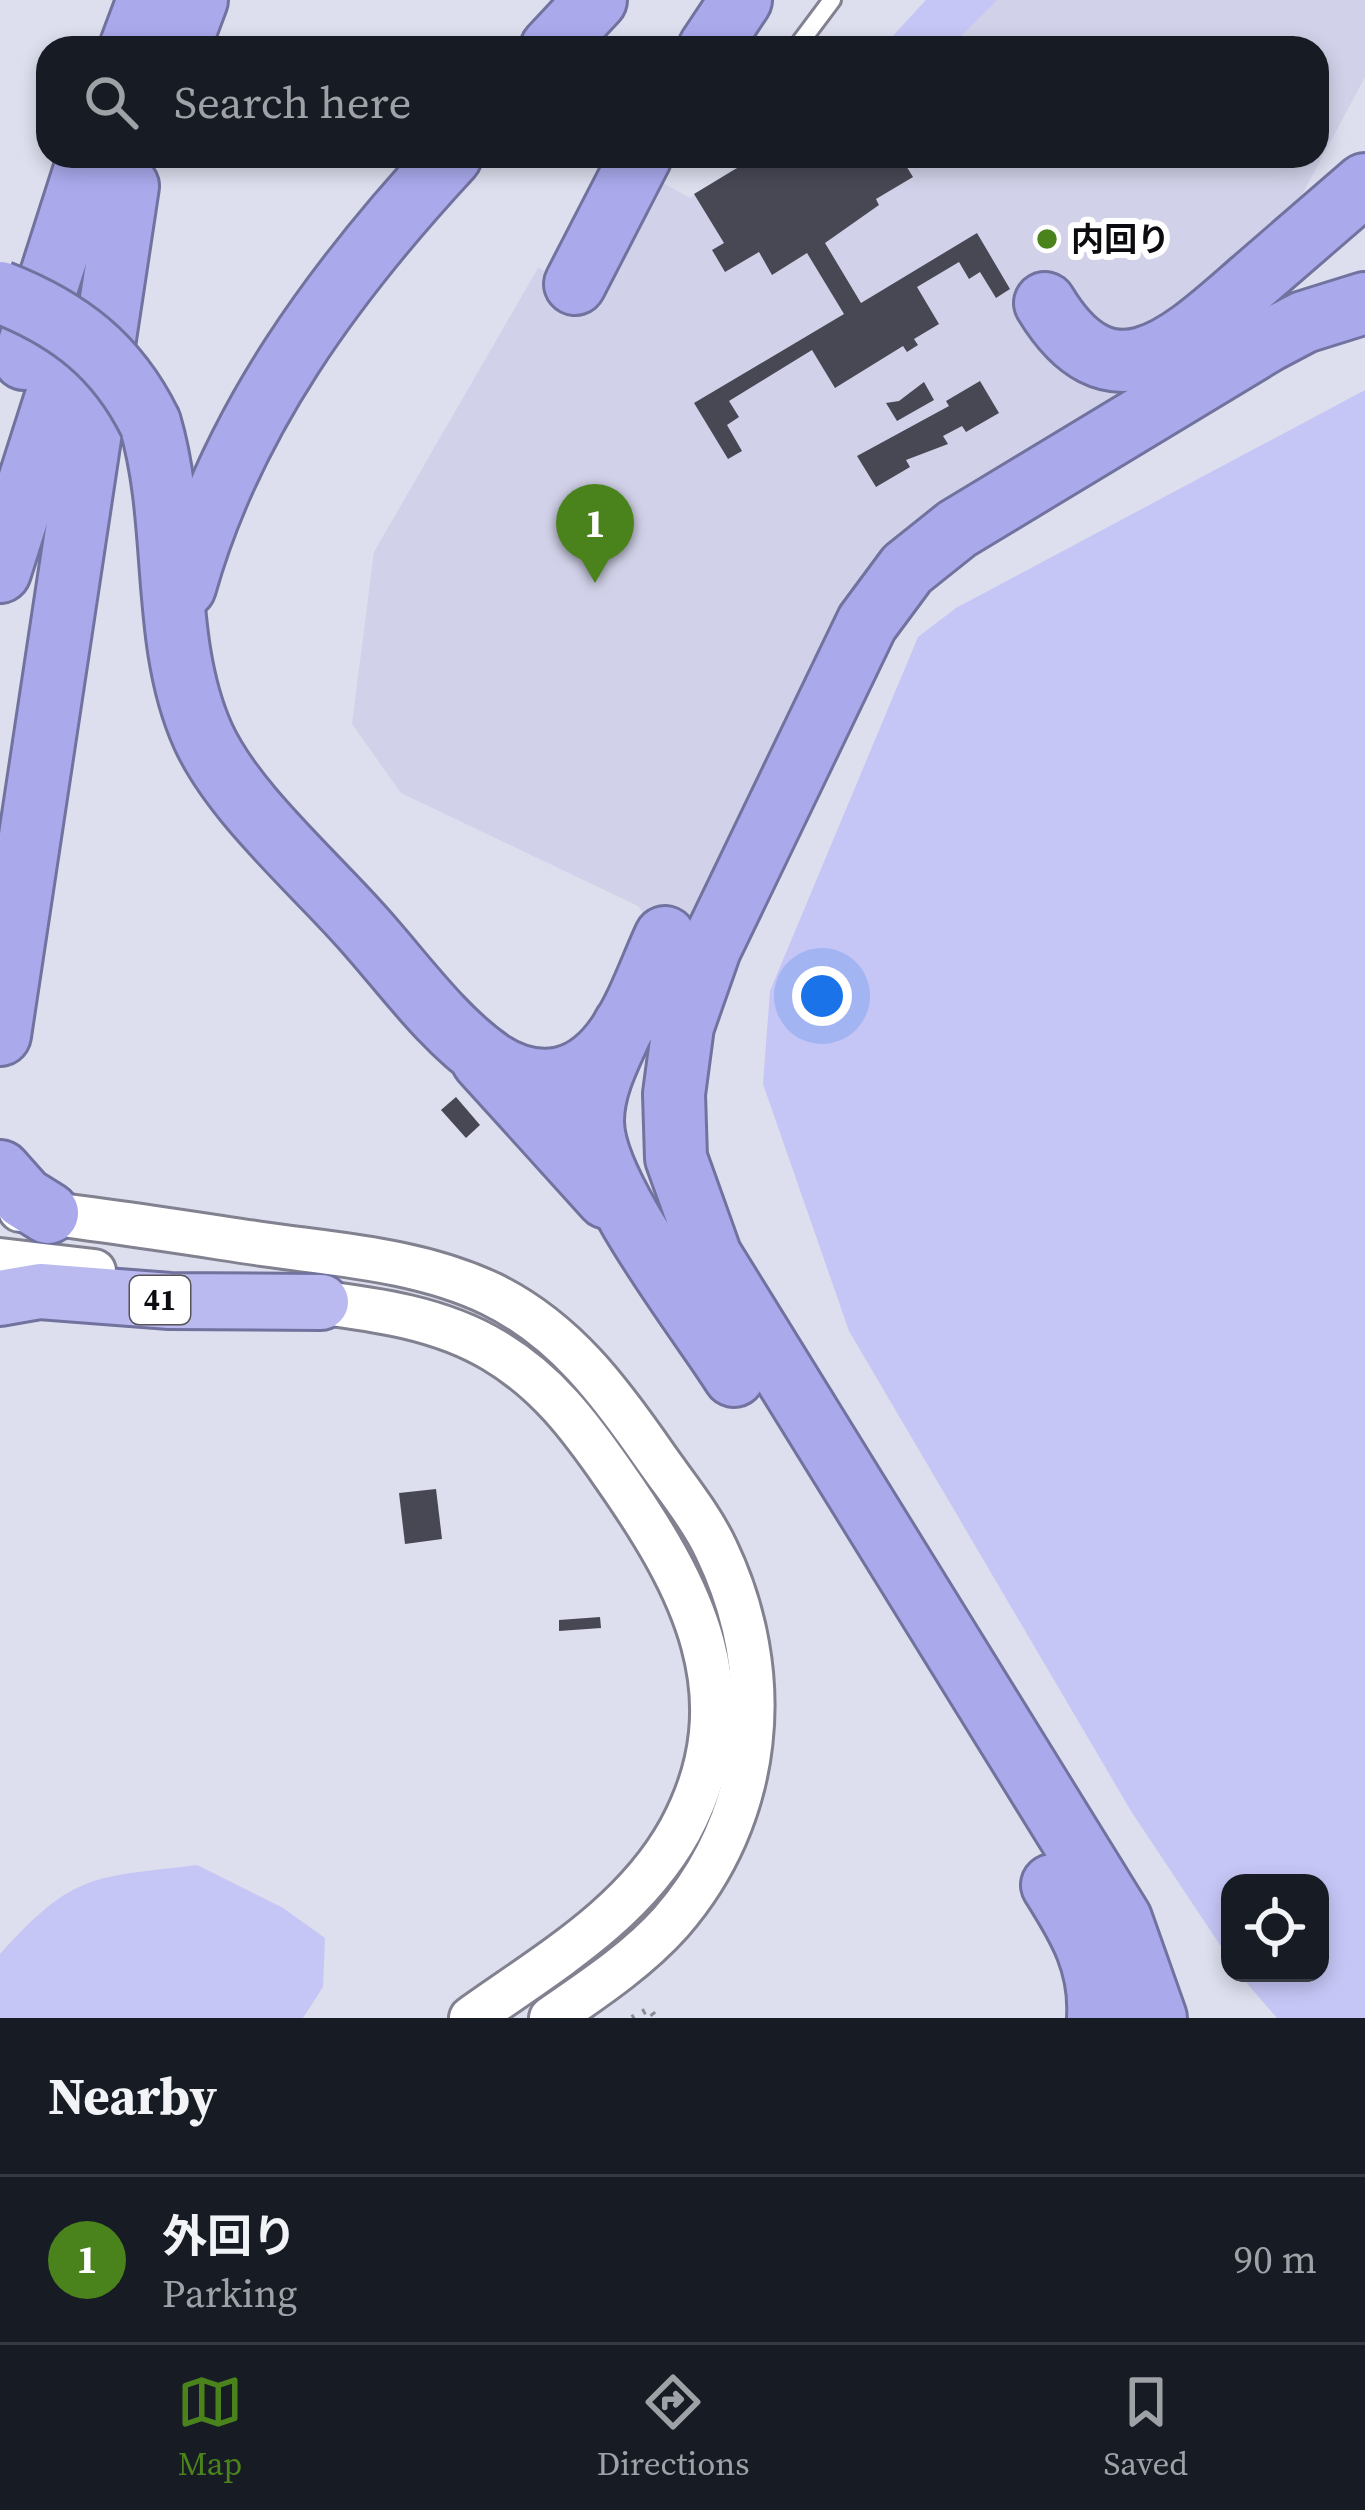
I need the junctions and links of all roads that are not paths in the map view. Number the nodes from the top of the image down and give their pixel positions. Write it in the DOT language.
graph roads {
  1 [pos="148,0"];
  2 [pos="196,0"];
  3 [pos="596,0"];
  4 [pos="741,0"];
  5 [pos="832,0"];
  6 [pos="134,36"];
  7 [pos="183,36"];
  8 [pos="562,36"];
  9 [pos="717,36"];
  10 [pos="805,36"];
  11 [pos="109,168"];
  12 [pos="110,168"];
  13 [pos="110,168"];
  14 [pos="110,168"];
  15 [pos="441,168"];
  16 [pos="635,168"];
  17 [pos="1365,184"];
  18 [pos="575,284"];
  19 [pos="0,292"];
  20 [pos="1045,303"];
  21 [pos="1365,303"];
  22 [pos="0,327"];
  23 [pos="0,440"];
  24 [pos="0,572"];
  25 [pos="178,628"];
  26 [pos="665,937"];
  27 [pos="624,1025"];
  28 [pos="0,1035"];
  29 [pos="469,1046"];
  30 [pos="0,1171"];
  31 [pos="24,1211"];
  32 [pos="647,1242"];
  33 [pos="0,1260"];
  34 [pos="0,1298"];
  35 [pos="321,1302"];
  36 [pos="1087,1904"];
  37 [pos="471,2018"];
  38 [pos="551,2018"];
  39 [pos="1080,2018"];
  40 [pos="1098,2018"];
  41 [pos="1128,2018"];
  42 [pos="1156,2018"];
  1 -- 6 [label="highway"];
  2 -- 7 [label="highway"];
  3 -- 8 [label="highway"];
  4 -- 9 [label="highway"];
  5 -- 10 [label="lane"];
  11 -- 22 [label="highway"];
  12 -- 23 [label="highway"];
  13 -- 24 [label="highway"];
  14 -- 28 [label="highway"];
  15 -- 25 [label="highway"];
  16 -- 18 [label="highway"];
  17 -- 20 [label="highway"];
  19 -- 25 [label="highway, bridge"];
  21 -- 36 [label="highway"];
  25 -- 29 [label="highway"];
  26 -- 27 [label="highway"];
  27 -- 29 [label="highway"];
  27 -- 32 [label="highway"];
  29 -- 32 [label="highway"];
  30 -- 31 [label="highway"];
  31 -- 38 [label="street"];
  32 -- 36 [label="highway"];
  33 -- 35 [label="street"];
  34 -- 35 [label="highway, 41"];
  35 -- 37 [label="street"];
  36 -- 39 [label="highway"];
  36 -- 40 [label="highway"];
  36 -- 41 [label="highway"];
  36 -- 42 [label="highway"];
}
